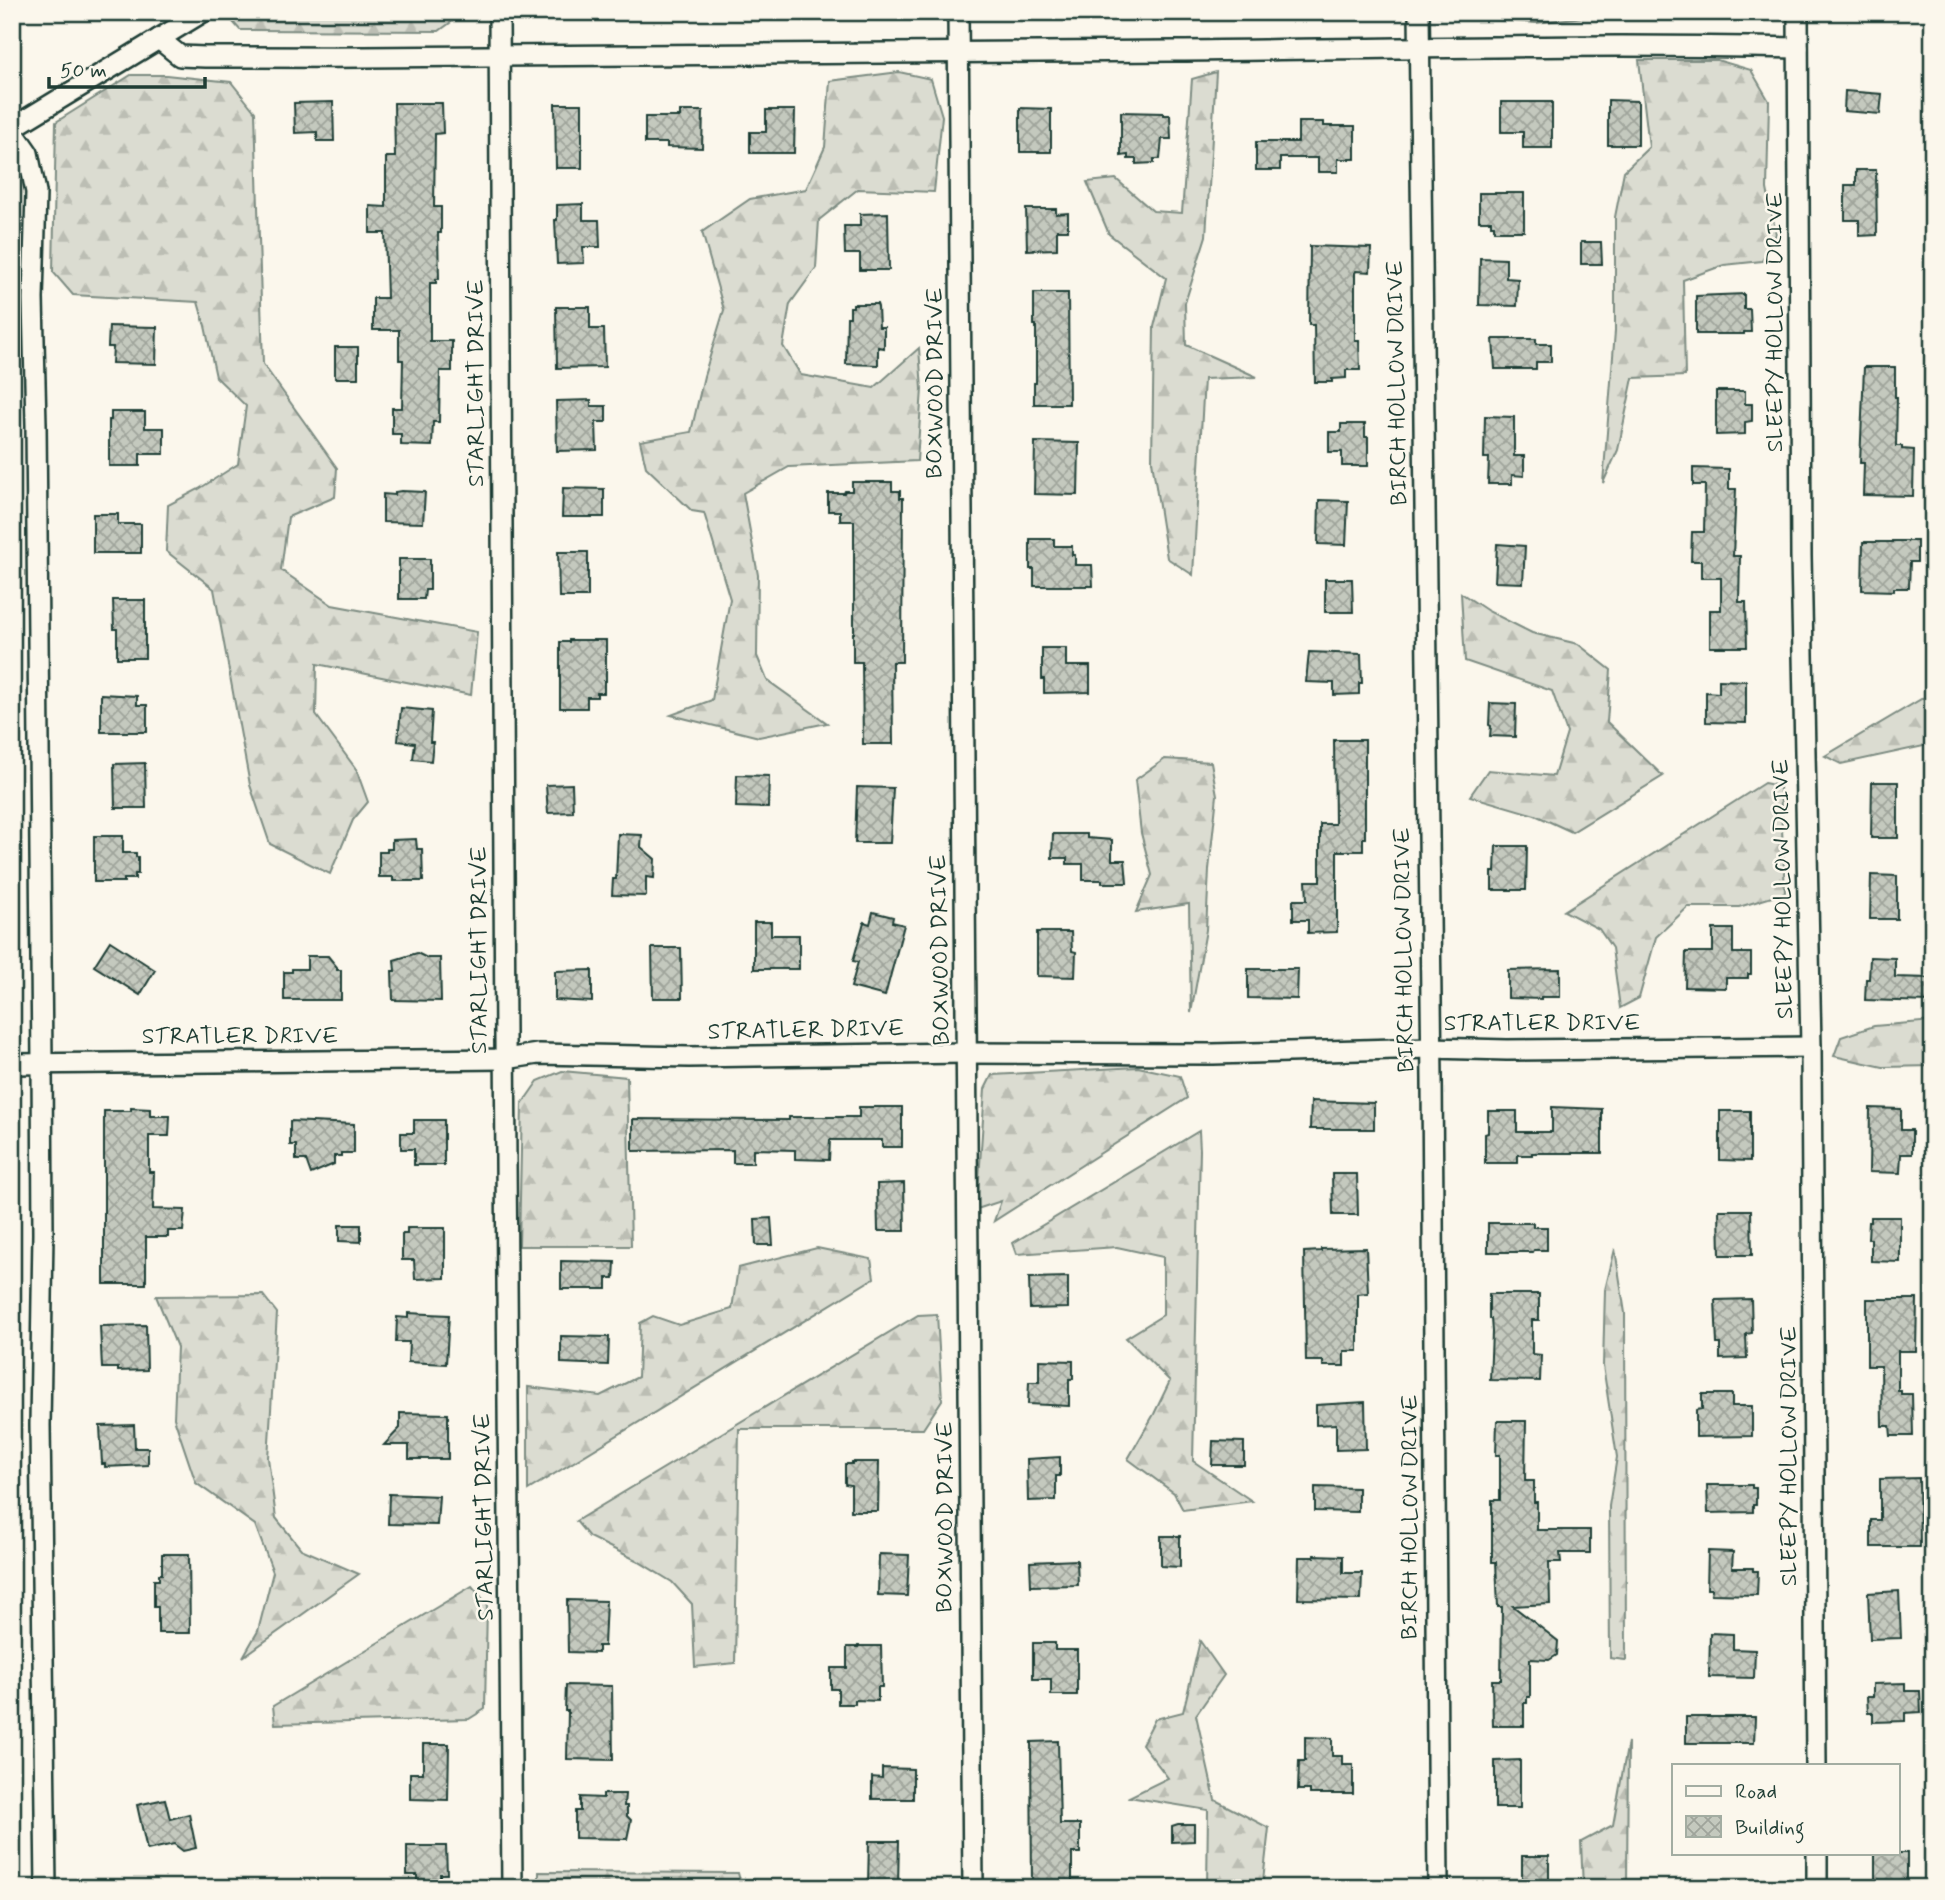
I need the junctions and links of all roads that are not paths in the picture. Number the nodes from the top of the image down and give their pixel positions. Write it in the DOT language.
graph roads {
  1 [pos="203,12"];
  2 [pos="499,12"];
  3 [pos="958,12"];
  4 [pos="1419,12"];
  5 [pos="1798,12"];
  6 [pos="159,39"];
  7 [pos="1419,48"];
  8 [pos="1798,48"];
  9 [pos="958,54"];
  10 [pos="500,58"];
  11 [pos="12,129"];
  12 [pos="1811,1047"];
  13 [pos="1431,1048"];
  14 [pos="967,1053"];
  15 [pos="505,1059"];
  16 [pos="42,1063"];
  17 [pos="12,1064"];
  18 [pos="1816,1764"];
  19 [pos="1817,1854"];
  20 [pos="46,1888"];
  21 [pos="512,1888"];
  22 [pos="973,1888"];
  23 [pos="1438,1888"];
  24 [pos="1817,1888"];
  1 -- 6 [label="street"];
  2 -- 10 [label="street, STARLIGHT DRIVE"];
  3 -- 9 [label="street, BOXWOOD DRIVE"];
  4 -- 7 [label="street, BIRCH HOLLOW DRIVE"];
  5 -- 8 [label="street, SLEEPY HOLLOW DRIVE"];
  6 -- 10 [label="street"];
  6 -- 11 [label="street"];
  7 -- 8 [label="street"];
  7 -- 9 [label="street"];
  7 -- 13 [label="street, BIRCH HOLLOW DRIVE"];
  8 -- 12 [label="street, SLEEPY HOLLOW DRIVE"];
  9 -- 10 [label="street"];
  9 -- 14 [label="street, BOXWOOD DRIVE"];
  10 -- 15 [label="street, STARLIGHT DRIVE"];
  11 -- 16 [label="street"];
  12 -- 13 [label="street, STRATLER DRIVE"];
  12 -- 18 [label="street, SLEEPY HOLLOW DRIVE"];
  13 -- 14 [label="street, STRATLER DRIVE"];
  13 -- 23 [label="street, BIRCH HOLLOW DRIVE"];
  14 -- 15 [label="street, STRATLER DRIVE"];
  14 -- 22 [label="street, BOXWOOD DRIVE"];
  15 -- 16 [label="street, STRATLER DRIVE"];
  15 -- 21 [label="street, STARLIGHT DRIVE"];
  16 -- 17 [label="street, STRATLER DRIVE"];
  16 -- 20 [label="street"];
  19 -- 24 [label="street"];
}
